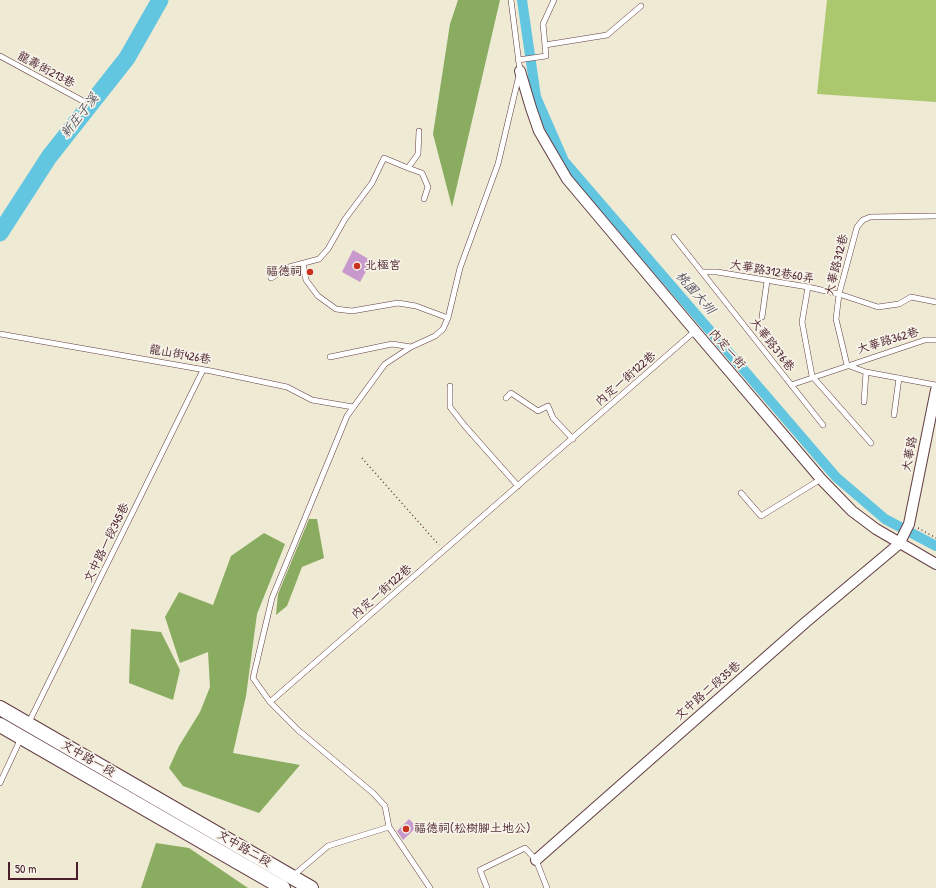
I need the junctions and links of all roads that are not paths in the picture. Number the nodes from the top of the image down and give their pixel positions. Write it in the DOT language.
graph roads {
  1 [pos="511,0"];
  2 [pos="554,0"];
  3 [pos="642,6"];
  4 [pos="545,45"];
  5 [pos="0,56"];
  6 [pos="518,60"];
  7 [pos="520,71"];
  8 [pos="83,100"];
  9 [pos="419,131"];
  10 [pos="408,168"];
  11 [pos="424,199"];
  12 [pos="936,216"];
  13 [pos="674,236"];
  14 [pos="303,264"];
  15 [pos="702,272"];
  16 [pos="271,278"];
  17 [pos="767,281"];
  18 [pos="808,287"];
  19 [pos="839,294"];
  20 [pos="936,302"];
  21 [pos="762,317"];
  22 [pos="448,318"];
  23 [pos="695,331"];
  24 [pos="0,334"];
  25 [pos="936,340"];
  26 [pos="411,347"];
  27 [pos="330,357"];
  28 [pos="847,365"];
  29 [pos="203,370"];
  30 [pos="866,372"];
  31 [pos="812,376"];
  32 [pos="899,378"];
  33 [pos="791,385"];
  34 [pos="450,386"];
  35 [pos="936,386"];
  36 [pos="936,390"];
  37 [pos="506,398"];
  38 [pos="864,402"];
  39 [pos="353,407"];
  40 [pos="894,415"];
  41 [pos="823,425"];
  42 [pos="573,439"];
  43 [pos="871,443"];
  44 [pos="822,479"];
  45 [pos="518,486"];
  46 [pos="741,493"];
  47 [pos="899,544"];
  48 [pos="936,564"];
  49 [pos="270,702"];
  50 [pos="0,708"];
  51 [pos="28,724"];
  52 [pos="0,725"];
  53 [pos="21,737"];
  54 [pos="0,783"];
  55 [pos="176,810"];
  56 [pos="173,825"];
  57 [pos="389,828"];
  58 [pos="201,833"];
  59 [pos="536,860"];
  60 [pos="287,884"];
  61 [pos="311,888"];
  62 [pos="430,888"];
  63 [pos="487,888"];
  64 [pos="548,888"];
  1 -- 6 [label="lane"];
  2 -- 4 [label="lane"];
  3 -- 4 [label="lane"];
  4 -- 6 [label="lane"];
  5 -- 8 [label="lane, 龍壽街213巷"];
  6 -- 7 [label="lane"];
  7 -- 22 [label="lane"];
  7 -- 23 [label="street, 內定一街"];
  9 -- 10 [label="lane"];
  10 -- 11 [label="lane"];
  10 -- 14 [label="lane"];
  12 -- 19 [label="lane, 大華路312巷"];
  13 -- 15 [label="lane, 大華路376巷"];
  14 -- 16 [label="lane"];
  14 -- 22 [label="lane"];
  15 -- 17 [label="lane, 大華路312巷60弄"];
  15 -- 33 [label="lane, 大華路376巷"];
  17 -- 18 [label="lane, 大華路312巷60弄"];
  17 -- 21 [label="lane"];
  18 -- 19 [label="lane, 大華路312巷60弄"];
  18 -- 31 [label="lane"];
  19 -- 20 [label="lane, 大華路312巷60弄"];
  19 -- 28 [label="lane, 大華路312巷"];
  22 -- 26 [label="lane"];
  23 -- 42 [label="lane, 內定一街122巷"];
  23 -- 44 [label="street, 內定一街"];
  24 -- 29 [label="lane, 龍山街426巷"];
  25 -- 28 [label="lane, 大華路362巷"];
  26 -- 27 [label="lane"];
  26 -- 39 [label="lane"];
  28 -- 30 [label="lane"];
  28 -- 31 [label="lane, 大華路376巷"];
  29 -- 39 [label="lane, 龍山街426巷"];
  29 -- 51 [label="lane, 文中路一段345巷"];
  30 -- 32 [label="lane"];
  30 -- 38 [label="lane"];
  31 -- 33 [label="lane, 大華路376巷"];
  31 -- 43 [label="lane"];
  32 -- 35 [label="lane"];
  32 -- 40 [label="lane"];
  33 -- 41 [label="lane"];
  34 -- 45 [label="lane"];
  36 -- 47 [label="street, 大華路"];
  37 -- 42 [label="lane"];
  39 -- 49 [label="lane"];
  42 -- 45 [label="lane, 內定一街122巷"];
  44 -- 46 [label="lane"];
  44 -- 47 [label="street, 內定一街"];
  45 -- 49 [label="lane, 內定一街122巷"];
  47 -- 48 [label="street, 內定一街"];
  47 -- 59 [label="street, 文中路二段35巷"];
  49 -- 57 [label="lane"];
  50 -- 51 [label="street, 文中路一段"];
  51 -- 53 [label="street"];
  51 -- 55 [label="street, 文中路一段"];
  52 -- 53 [label="street, 文中路一段"];
  53 -- 54 [label="lane"];
  53 -- 56 [label="street, 文中路一段"];
  55 -- 58 [label="street, 文中路二段"];
  56 -- 58 [label="street, 文中路二段"];
  57 -- 60 [label="lane"];
  57 -- 62 [label="lane"];
  58 -- 60 [label="street, 文中路二段"];
  59 -- 63 [label="lane"];
  59 -- 64 [label="lane"];
  60 -- 61 [label="street, 文中路二段"];
}
